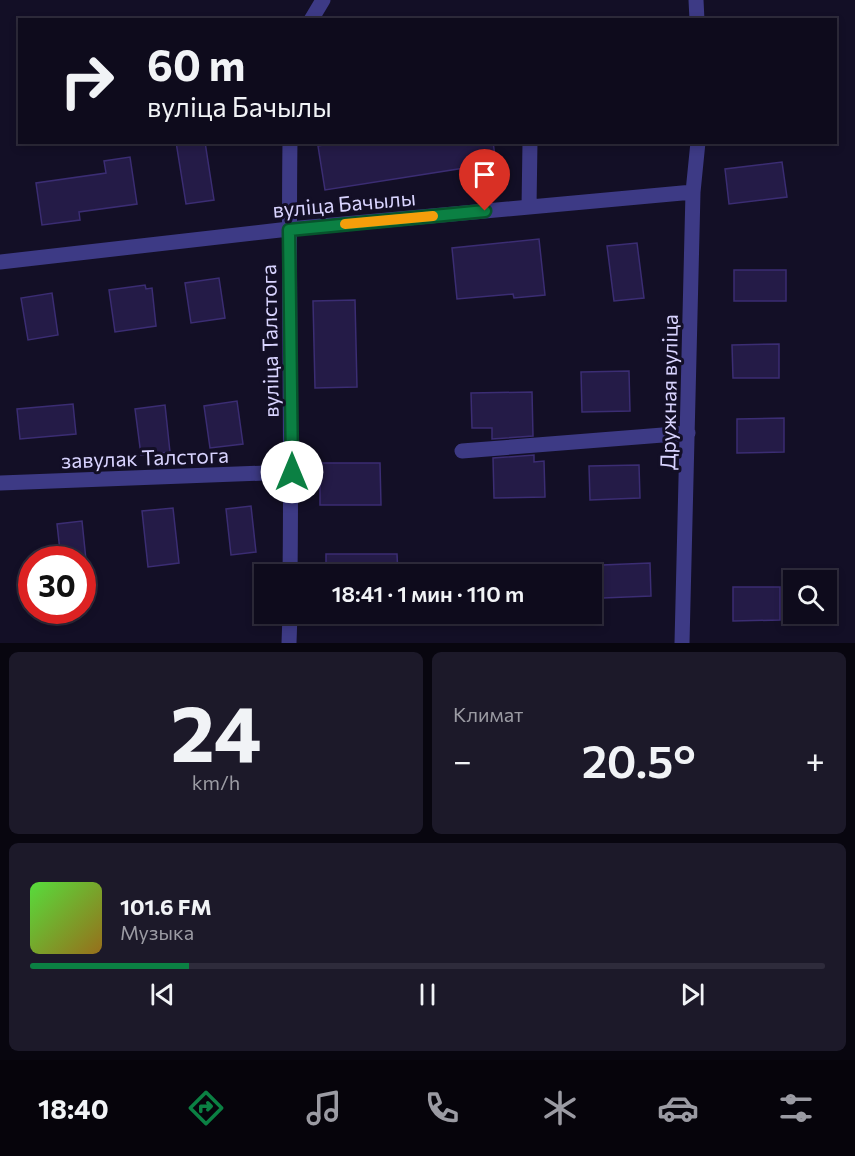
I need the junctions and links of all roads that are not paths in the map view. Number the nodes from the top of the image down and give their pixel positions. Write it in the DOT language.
graph roads {
  1 [pos="323,0"];
  2 [pos="696,0"];
  3 [pos="312,18"];
  4 [pos="697,18"];
  5 [pos="290,144"];
  6 [pos="530,144"];
  7 [pos="698,144"];
  8 [pos="693,192"];
  9 [pos="529,207"];
  10 [pos="289,230"];
  11 [pos="0,262"];
  12 [pos="688,433"];
  13 [pos="462,451"];
  14 [pos="292,472"];
  15 [pos="0,483"];
  16 [pos="290,564"];
  17 [pos="290,624"];
  18 [pos="289,643"];
  19 [pos="682,643"];
  1 -- 3 [label="street"];
  2 -- 4 [label="street"];
  5 -- 10 [label="street, вуліца Талстога"];
  6 -- 9 [label="street"];
  7 -- 8 [label="street, Дружная вуліца"];
  8 -- 9 [label="street, вуліца Бачылы"];
  8 -- 12 [label="street, Дружная вуліца"];
  9 -- 10 [label="street, вуліца Бачылы"];
  10 -- 11 [label="street, вуліца Бачылы"];
  10 -- 14 [label="street, вуліца Талстога"];
  12 -- 13 [label="street"];
  12 -- 19 [label="street, Дружная вуліца"];
  14 -- 15 [label="street, завулак Талстога"];
  14 -- 16 [label="street, вуліца Талстога"];
  17 -- 18 [label="street"];
}
